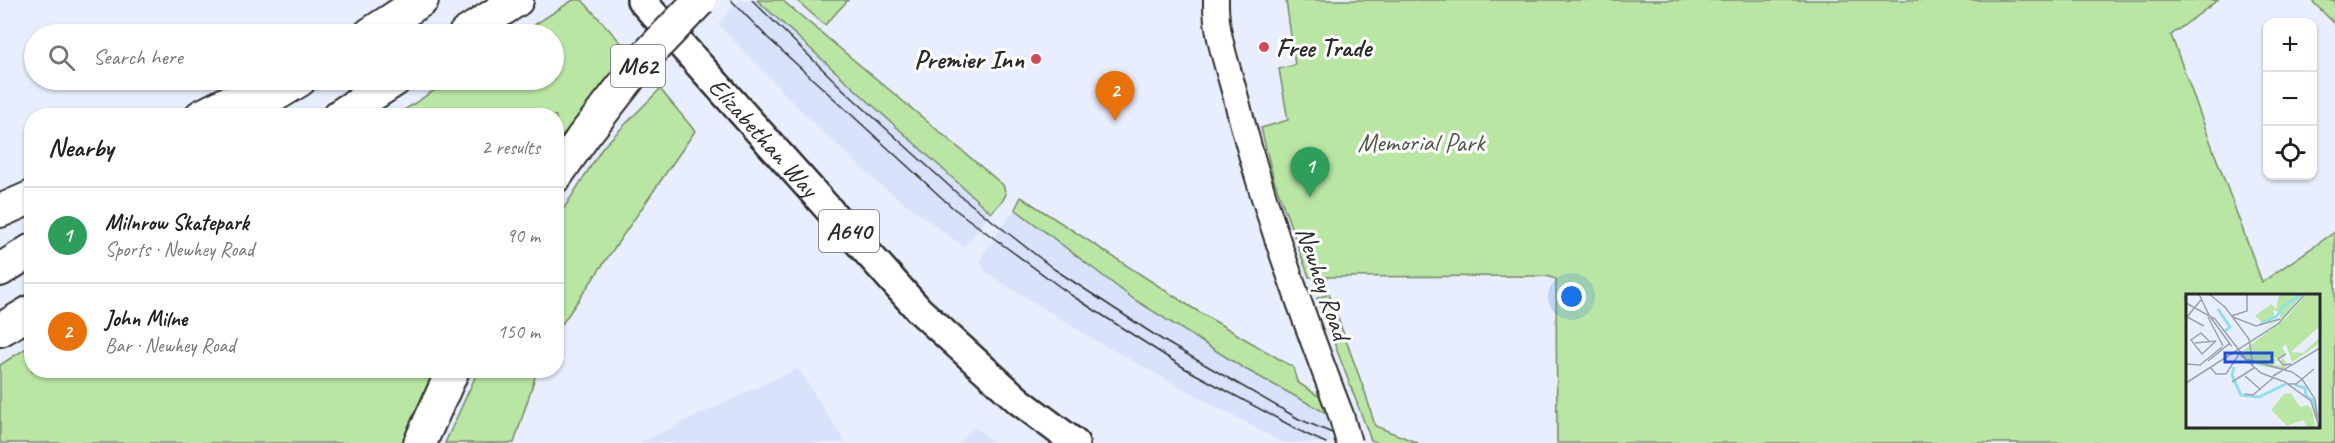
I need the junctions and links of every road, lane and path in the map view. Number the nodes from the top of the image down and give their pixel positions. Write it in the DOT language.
graph roads {
  1 [pos="422,0"];
  2 [pos="517,0"];
  3 [pos="641,0"];
  4 [pos="699,0"];
  5 [pos="1216,0"];
  6 [pos="386,24"];
  7 [pos="480,24"];
  8 [pos="253,90"];
  9 [pos="284,90"];
  10 [pos="379,90"];
  11 [pos="217,108"];
  12 [pos="256,108"];
  13 [pos="351,108"];
  14 [pos="564,164"];
  15 [pos="24,200"];
  16 [pos="0,211"];
  17 [pos="24,255"];
  18 [pos="0,270"];
  19 [pos="24,316"];
  20 [pos="0,330"];
  21 [pos="449,378"];
  22 [pos="420,443"];
  23 [pos="1075,443"];
  24 [pos="1349,443"];
  1 -- 6 [label="highway"];
  2 -- 7 [label="highway"];
  3 -- 23 [label="main road, Elizabethan Way / A640"];
  4 -- 14 [label="highway, M62, bridge"];
  5 -- 24 [label="street, Newhey Road, bridge"];
  8 -- 11 [label="highway"];
  9 -- 12 [label="highway"];
  10 -- 13 [label="highway"];
  15 -- 16 [label="highway"];
  17 -- 18 [label="highway"];
  19 -- 20 [label="highway"];
  21 -- 22 [label="highway"];
}
